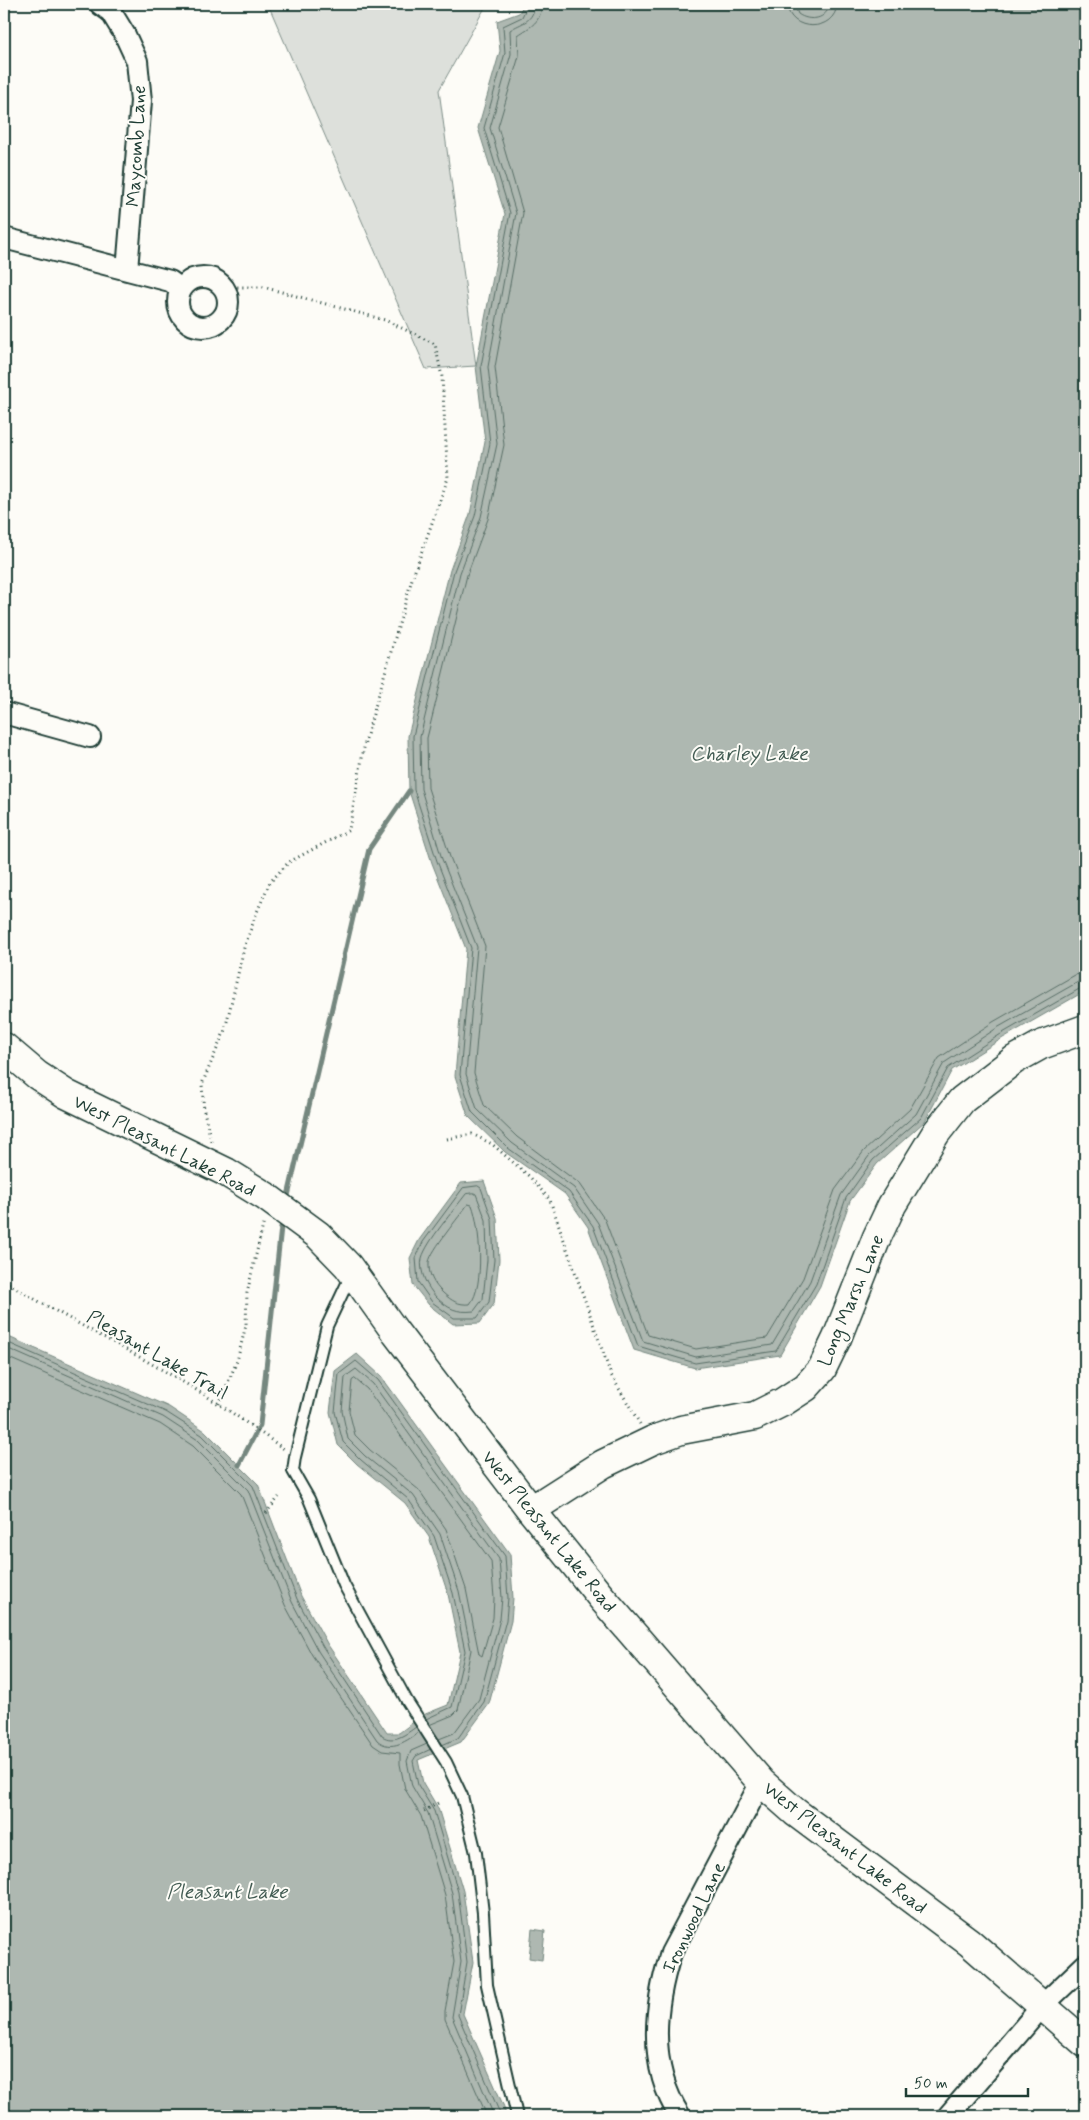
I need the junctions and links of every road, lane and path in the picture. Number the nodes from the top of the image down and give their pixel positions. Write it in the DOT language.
graph roads {
  1 [pos="100,4"];
  2 [pos="4,238"];
  3 [pos="127,270"];
  4 [pos="224,287"];
  5 [pos="181,289"];
  6 [pos="4,713"];
  7 [pos="90,737"];
  8 [pos="1085,1029"];
  9 [pos="4,1047"];
  10 [pos="446,1139"];
  11 [pos="217,1168"];
  12 [pos="269,1200"];
  13 [pos="352,1272"];
  14 [pos="4,1280"];
  15 [pos="219,1404"];
  16 [pos="650,1441"];
  17 [pos="295,1457"];
  18 [pos="279,1497"];
  19 [pos="531,1510"];
  20 [pos="266,1513"];
  21 [pos="761,1782"];
  22 [pos="440,1802"];
  23 [pos="424,1811"];
  24 [pos="1085,1964"];
  25 [pos="1042,2005"];
  26 [pos="1085,2043"];
  27 [pos="517,2116"];
  28 [pos="680,2116"];
  29 [pos="948,2116"];
  1 -- 3 [label="street, Maycomb Lane"];
  2 -- 3 [label="street"];
  3 -- 5 [label="street"];
  4 -- 5 [label="street"];
  4 -- 5 [label="street"];
  4 -- 11 [label="path"];
  6 -- 7 [label="street"];
  8 -- 16 [label="street, Long Marsh Lane"];
  9 -- 11 [label="street, West Pleasant Lake Road"];
  10 -- 16 [label="path"];
  11 -- 12 [label="street, West Pleasant Lake Road"];
  12 -- 13 [label="street, West Pleasant Lake Road"];
  12 -- 15 [label="path"];
  13 -- 17 [label="lane"];
  13 -- 19 [label="street, West Pleasant Lake Road"];
  14 -- 15 [label="path, Pleasant Lake Trail"];
  15 -- 17 [label="path, Pleasant Lake Trail"];
  16 -- 19 [label="street, Long Marsh Lane"];
  17 -- 27 [label="lane"];
  18 -- 20 [label="path"];
  19 -- 21 [label="street, West Pleasant Lake Road"];
  21 -- 25 [label="street, West Pleasant Lake Road"];
  21 -- 28 [label="street, Ironwood Lane"];
  22 -- 23 [label="path"];
  24 -- 25 [label="street"];
  25 -- 26 [label="street, West Pleasant Lake Road"];
  25 -- 29 [label="street"];
}
